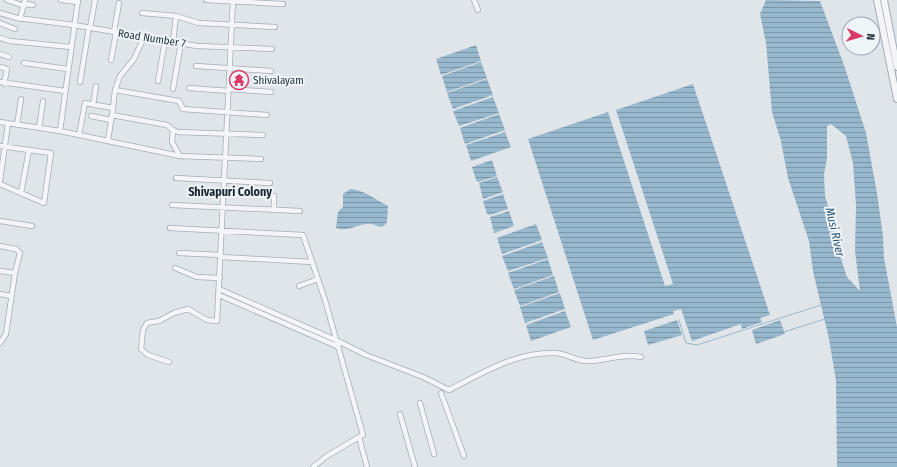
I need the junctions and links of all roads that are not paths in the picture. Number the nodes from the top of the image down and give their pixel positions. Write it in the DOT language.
graph roads {
  1 [pos="7,0"];
  2 [pos="61,0"];
  3 [pos="95,0"];
  4 [pos="206,0"];
  5 [pos="474,0"];
  6 [pos="877,0"];
  7 [pos="884,0"];
  8 [pos="77,1"];
  9 [pos="233,1"];
  10 [pos="25,3"];
  11 [pos="119,3"];
  12 [pos="283,4"];
  13 [pos="33,5"];
  14 [pos="478,10"];
  15 [pos="0,13"];
  16 [pos="142,13"];
  17 [pos="176,16"];
  18 [pos="20,19"];
  19 [pos="0,23"];
  20 [pos="74,24"];
  21 [pos="232,24"];
  22 [pos="275,27"];
  23 [pos="89,28"];
  24 [pos="15,29"];
  25 [pos="115,32"];
  26 [pos="144,37"];
  27 [pos="0,38"];
  28 [pos="165,41"];
  29 [pos="173,42"];
  30 [pos="181,43"];
  31 [pos="71,47"];
  32 [pos="231,48"];
  33 [pos="272,49"];
  34 [pos="0,54"];
  35 [pos="9,57"];
  36 [pos="111,60"];
  37 [pos="24,64"];
  38 [pos="196,66"];
  39 [pos="0,67"];
  40 [pos="897,67"];
  41 [pos="230,68"];
  42 [pos="68,69"];
  43 [pos="271,71"];
  44 [pos="158,81"];
  45 [pos="80,82"];
  46 [pos="2,83"];
  47 [pos="96,86"];
  48 [pos="189,88"];
  49 [pos="173,89"];
  50 [pos="115,90"];
  51 [pos="229,90"];
  52 [pos="65,91"];
  53 [pos="271,92"];
  54 [pos="21,99"];
  55 [pos="897,99"];
  56 [pos="43,101"];
  57 [pos="93,105"];
  58 [pos="113,108"];
  59 [pos="228,113"];
  60 [pos="267,115"];
  61 [pos="91,116"];
  62 [pos="111,117"];
  63 [pos="0,122"];
  64 [pos="8,123"];
  65 [pos="17,125"];
  66 [pos="39,128"];
  67 [pos="172,130"];
  68 [pos="60,131"];
  69 [pos="227,133"];
  70 [pos="79,135"];
  71 [pos="262,135"];
  72 [pos="108,140"];
  73 [pos="2,146"];
  74 [pos="29,150"];
  75 [pos="180,156"];
  76 [pos="226,157"];
  77 [pos="261,159"];
  78 [pos="176,178"];
  79 [pos="225,180"];
  80 [pos="0,183"];
  81 [pos="270,183"];
  82 [pos="21,193"];
  83 [pos="274,196"];
  84 [pos="172,205"];
  85 [pos="223,208"];
  86 [pos="274,210"];
  87 [pos="300,211"];
  88 [pos="0,221"];
  89 [pos="32,226"];
  90 [pos="170,228"];
  91 [pos="222,231"];
  92 [pos="0,246"];
  93 [pos="179,253"];
  94 [pos="221,256"];
  95 [pos="312,262"];
  96 [pos="175,268"];
  97 [pos="0,271"];
  98 [pos="15,273"];
  99 [pos="220,278"];
  100 [pos="318,279"];
  101 [pos="299,286"];
  102 [pos="219,292"];
  103 [pos="0,294"];
  104 [pos="11,296"];
  105 [pos="276,317"];
  106 [pos="338,341"];
  107 [pos="0,343"];
  108 [pos="339,347"];
  109 [pos="641,357"];
  110 [pos="169,362"];
  111 [pos="441,393"];
  112 [pos="420,403"];
  113 [pos="400,414"];
  114 [pos="359,437"];
  115 [pos="434,454"];
  116 [pos="464,456"];
  117 [pos="313,467"];
  118 [pos="368,467"];
  119 [pos="415,467"];
  1 -- 10 [label="street"];
  2 -- 8 [label="street"];
  3 -- 23 [label="street"];
  4 -- 9 [label="street"];
  5 -- 14 [label="street"];
  6 -- 55 [label="street"];
  7 -- 40 [label="street"];
  8 -- 20 [label="street"];
  9 -- 12 [label="street"];
  9 -- 21 [label="street"];
  10 -- 13 [label="street"];
  10 -- 18 [label="street"];
  11 -- 25 [label="street"];
  15 -- 18 [label="street, Road Number 7"];
  16 -- 17 [label="street"];
  17 -- 21 [label="street"];
  17 -- 29 [label="street"];
  18 -- 20 [label="street, Road Number 7"];
  19 -- 24 [label="street"];
  20 -- 23 [label="street, Road Number 7"];
  20 -- 31 [label="street"];
  21 -- 22 [label="street"];
  21 -- 32 [label="street"];
  23 -- 25 [label="street, Road Number 7"];
  23 -- 45 [label="street"];
  25 -- 26 [label="street, Road Number 7"];
  25 -- 36 [label="street"];
  26 -- 28 [label="street, Road Number 7"];
  26 -- 50 [label="street"];
  27 -- 31 [label="street"];
  28 -- 29 [label="street, Road Number 7"];
  28 -- 44 [label="street"];
  29 -- 30 [label="street, Road Number 7"];
  30 -- 32 [label="street, Road Number 7"];
  30 -- 49 [label="street"];
  31 -- 42 [label="street"];
  32 -- 33 [label="street, Road Number 7"];
  32 -- 41 [label="street"];
  34 -- 35 [label="street"];
  37 -- 42 [label="street"];
  38 -- 41 [label="street"];
  39 -- 46 [label="street"];
  41 -- 43 [label="street"];
  41 -- 51 [label="street"];
  42 -- 52 [label="street"];
  46 -- 52 [label="street"];
  47 -- 57 [label="street"];
  48 -- 51 [label="street"];
  50 -- 58 [label="street"];
  50 -- 59 [label="street"];
  51 -- 53 [label="street"];
  51 -- 59 [label="street"];
  52 -- 68 [label="street"];
  54 -- 65 [label="street"];
  56 -- 66 [label="street"];
  57 -- 58 [label="street"];
  57 -- 70 [label="street"];
  58 -- 62 [label="street"];
  59 -- 60 [label="street"];
  59 -- 69 [label="street"];
  61 -- 62 [label="street"];
  62 -- 67 [label="street"];
  62 -- 72 [label="street"];
  63 -- 64 [label="street"];
  64 -- 65 [label="street"];
  64 -- 73 [label="street"];
  65 -- 66 [label="street"];
  66 -- 68 [label="street"];
  67 -- 69 [label="street"];
  67 -- 75 [label="street"];
  68 -- 70 [label="street"];
  69 -- 71 [label="street"];
  69 -- 76 [label="street"];
  70 -- 72 [label="street"];
  72 -- 75 [label="street"];
  73 -- 74 [label="street"];
  73 -- 80 [label="street"];
  74 -- 82 [label="street"];
  74 -- 82 [label="street"];
  75 -- 76 [label="street"];
  76 -- 77 [label="street"];
  76 -- 79 [label="street"];
  78 -- 79 [label="street"];
  79 -- 81 [label="street"];
  79 -- 85 [label="street"];
  80 -- 82 [label="street"];
  83 -- 86 [label="street"];
  84 -- 85 [label="street"];
  85 -- 86 [label="street"];
  85 -- 91 [label="street"];
  86 -- 87 [label="street"];
  88 -- 89 [label="street"];
  90 -- 91 [label="street"];
  91 -- 94 [label="street"];
  91 -- 95 [label="street"];
  92 -- 98 [label="street"];
  93 -- 94 [label="street"];
  94 -- 95 [label="street"];
  94 -- 99 [label="street"];
  95 -- 100 [label="street"];
  96 -- 99 [label="street"];
  97 -- 98 [label="street"];
  98 -- 104 [label="street"];
  99 -- 102 [label="street"];
  100 -- 101 [label="street"];
  100 -- 106 [label="street"];
  102 -- 105 [label="street"];
  102 -- 110 [label="street"];
  103 -- 104 [label="street"];
  104 -- 107 [label="street"];
  105 -- 106 [label="street"];
  105 -- 108 [label="street"];
  106 -- 108 [label="street"];
  106 -- 109 [label="street"];
  108 -- 114 [label="street"];
  111 -- 116 [label="street"];
  112 -- 115 [label="street"];
  113 -- 119 [label="street"];
  114 -- 117 [label="street"];
  114 -- 118 [label="street"];
}
